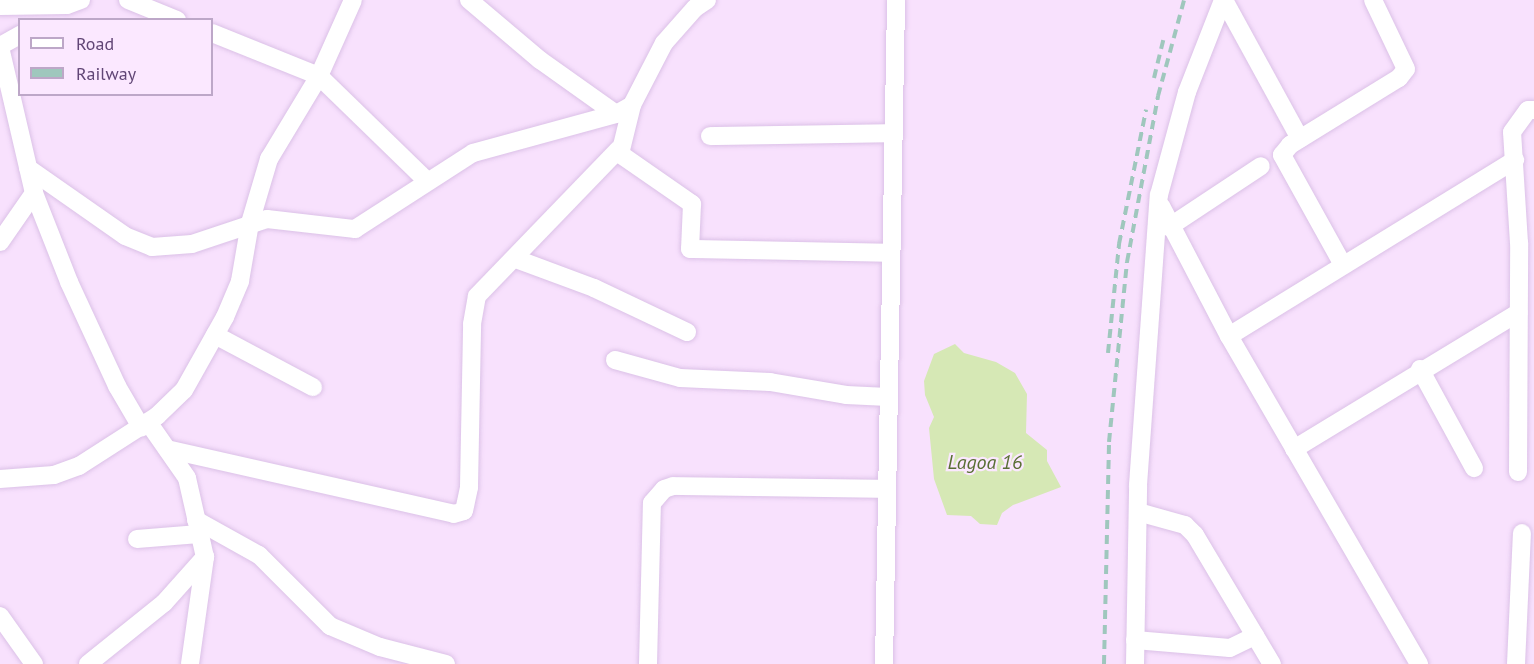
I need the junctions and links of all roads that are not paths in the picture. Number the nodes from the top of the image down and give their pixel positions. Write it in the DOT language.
graph roads {
  1 [pos="128,0"];
  2 [pos="353,0"];
  3 [pos="469,0"];
  4 [pos="707,0"];
  5 [pos="896,0"];
  6 [pos="1223,0"];
  7 [pos="1373,0"];
  8 [pos="66,2"];
  9 [pos="0,6"];
  10 [pos="46,18"];
  11 [pos="172,18"];
  12 [pos="213,33"];
  13 [pos="18,36"];
  14 [pos="0,47"];
  15 [pos="320,76"];
  16 [pos="624,110"];
  17 [pos="1534,110"];
  18 [pos="894,133"];
  19 [pos="710,136"];
  20 [pos="1300,139"];
  21 [pos="619,149"];
  22 [pos="1515,160"];
  23 [pos="1262,166"];
  24 [pos="28,168"];
  25 [pos="427,181"];
  26 [pos="34,193"];
  27 [pos="1160,204"];
  28 [pos="250,223"];
  29 [pos="1169,226"];
  30 [pos="0,242"];
  31 [pos="1526,243"];
  32 [pos="891,253"];
  33 [pos="516,259"];
  34 [pos="1343,265"];
  35 [pos="1519,312"];
  36 [pos="687,332"];
  37 [pos="215,335"];
  38 [pos="1229,336"];
  39 [pos="615,360"];
  40 [pos="1420,369"];
  41 [pos="1527,374"];
  42 [pos="313,387"];
  43 [pos="888,397"];
  44 [pos="145,424"];
  45 [pos="1294,449"];
  46 [pos="171,450"];
  47 [pos="1474,468"];
  48 [pos="1518,472"];
  49 [pos="0,479"];
  50 [pos="887,489"];
  51 [pos="1138,512"];
  52 [pos="198,527"];
  53 [pos="1522,532"];
  54 [pos="137,539"];
  55 [pos="205,557"];
  56 [pos="0,616"];
  57 [pos="1255,636"];
  58 [pos="1135,640"];
  59 [pos="440,663"];
  60 [pos="34,664"];
  61 [pos="88,664"];
  62 [pos="190,664"];
  63 [pos="648,664"];
  64 [pos="884,664"];
  65 [pos="1135,664"];
  66 [pos="1272,664"];
  67 [pos="1419,664"];
  68 [pos="1516,664"];
  1 -- 11 [label="street"];
  2 -- 15 [label="street"];
  3 -- 16 [label="street"];
  4 -- 16 [label="street"];
  5 -- 18 [label="street"];
  6 -- 20 [label="street"];
  6 -- 27 [label="street"];
  7 -- 20 [label="street"];
  8 -- 9 [label="street"];
  8 -- 10 [label="street"];
  12 -- 15 [label="street"];
  13 -- 14 [label="street"];
  14 -- 24 [label="street"];
  15 -- 25 [label="street"];
  15 -- 28 [label="street"];
  16 -- 21 [label="street"];
  16 -- 25 [label="street"];
  17 -- 22 [label="street"];
  18 -- 19 [label="street"];
  18 -- 32 [label="street"];
  20 -- 34 [label="street"];
  21 -- 32 [label="street"];
  21 -- 33 [label="street"];
  22 -- 31 [label="street"];
  22 -- 34 [label="street"];
  23 -- 29 [label="street"];
  24 -- 26 [label="street"];
  24 -- 28 [label="street"];
  25 -- 28 [label="street"];
  26 -- 30 [label="street"];
  26 -- 44 [label="street"];
  27 -- 29 [label="street"];
  27 -- 51 [label="street"];
  28 -- 37 [label="street"];
  29 -- 38 [label="street"];
  31 -- 35 [label="street"];
  32 -- 43 [label="street"];
  33 -- 36 [label="street"];
  33 -- 46 [label="street"];
  34 -- 38 [label="street"];
  35 -- 40 [label="street"];
  35 -- 41 [label="street"];
  37 -- 42 [label="street"];
  37 -- 44 [label="street"];
  38 -- 45 [label="street"];
  39 -- 43 [label="street"];
  40 -- 45 [label="street"];
  40 -- 47 [label="street"];
  41 -- 48 [label="street"];
  43 -- 50 [label="street"];
  44 -- 46 [label="street"];
  44 -- 49 [label="street"];
  45 -- 67 [label="street"];
  46 -- 52 [label="street"];
  50 -- 63 [label="street"];
  50 -- 64 [label="street"];
  51 -- 57 [label="street"];
  51 -- 58 [label="street"];
  52 -- 54 [label="street"];
  52 -- 55 [label="street"];
  52 -- 59 [label="street"];
  53 -- 68 [label="street"];
  55 -- 61 [label="street"];
  55 -- 62 [label="street"];
  56 -- 60 [label="street"];
  57 -- 58 [label="street"];
  57 -- 66 [label="street"];
  58 -- 65 [label="street"];
}
